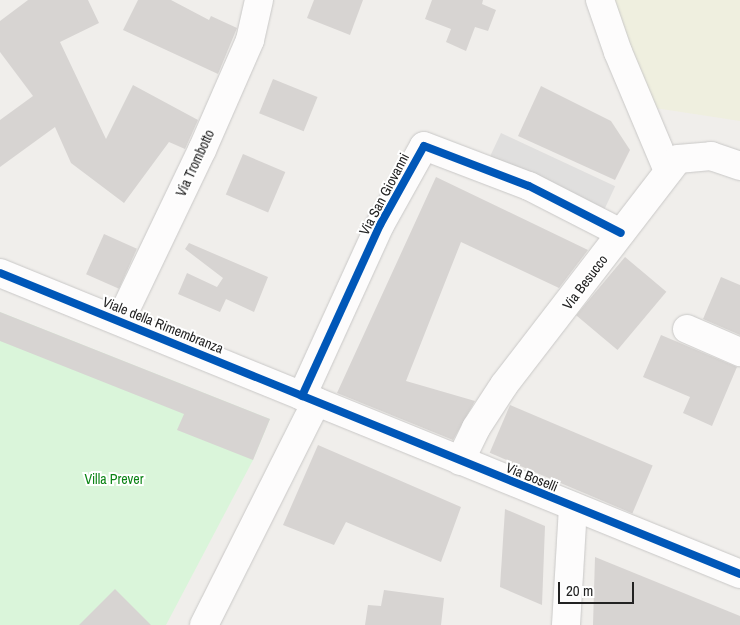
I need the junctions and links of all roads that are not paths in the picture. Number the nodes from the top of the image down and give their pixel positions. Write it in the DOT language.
graph roads {
  1 [pos="259,0"];
  2 [pos="600,0"];
  3 [pos="740,166"];
  4 [pos="668,171"];
  5 [pos="621,233"];
  6 [pos="0,273"];
  7 [pos="120,321"];
  8 [pos="687,329"];
  9 [pos="740,352"];
  10 [pos="309,399"];
  11 [pos="460,461"];
  12 [pos="573,507"];
  13 [pos="740,574"];
  14 [pos="204,625"];
  15 [pos="566,625"];
  1 -- 7 [label="street, Via Trombotto"];
  2 -- 4 [label="street"];
  3 -- 4 [label="street, Via Besucco"];
  4 -- 5 [label="street, Via Besucco"];
  5 -- 10 [label="street, Via San Giovanni"];
  5 -- 11 [label="street, Via Besucco"];
  6 -- 7 [label="street, Viale della Rimembranza"];
  7 -- 10 [label="street, Viale della Rimembranza"];
  8 -- 9 [label="street"];
  10 -- 11 [label="street, Via Boselli"];
  10 -- 14 [label="street"];
  11 -- 12 [label="street, Via Boselli"];
  12 -- 13 [label="street, Via Boselli"];
  12 -- 15 [label="street"];
}
